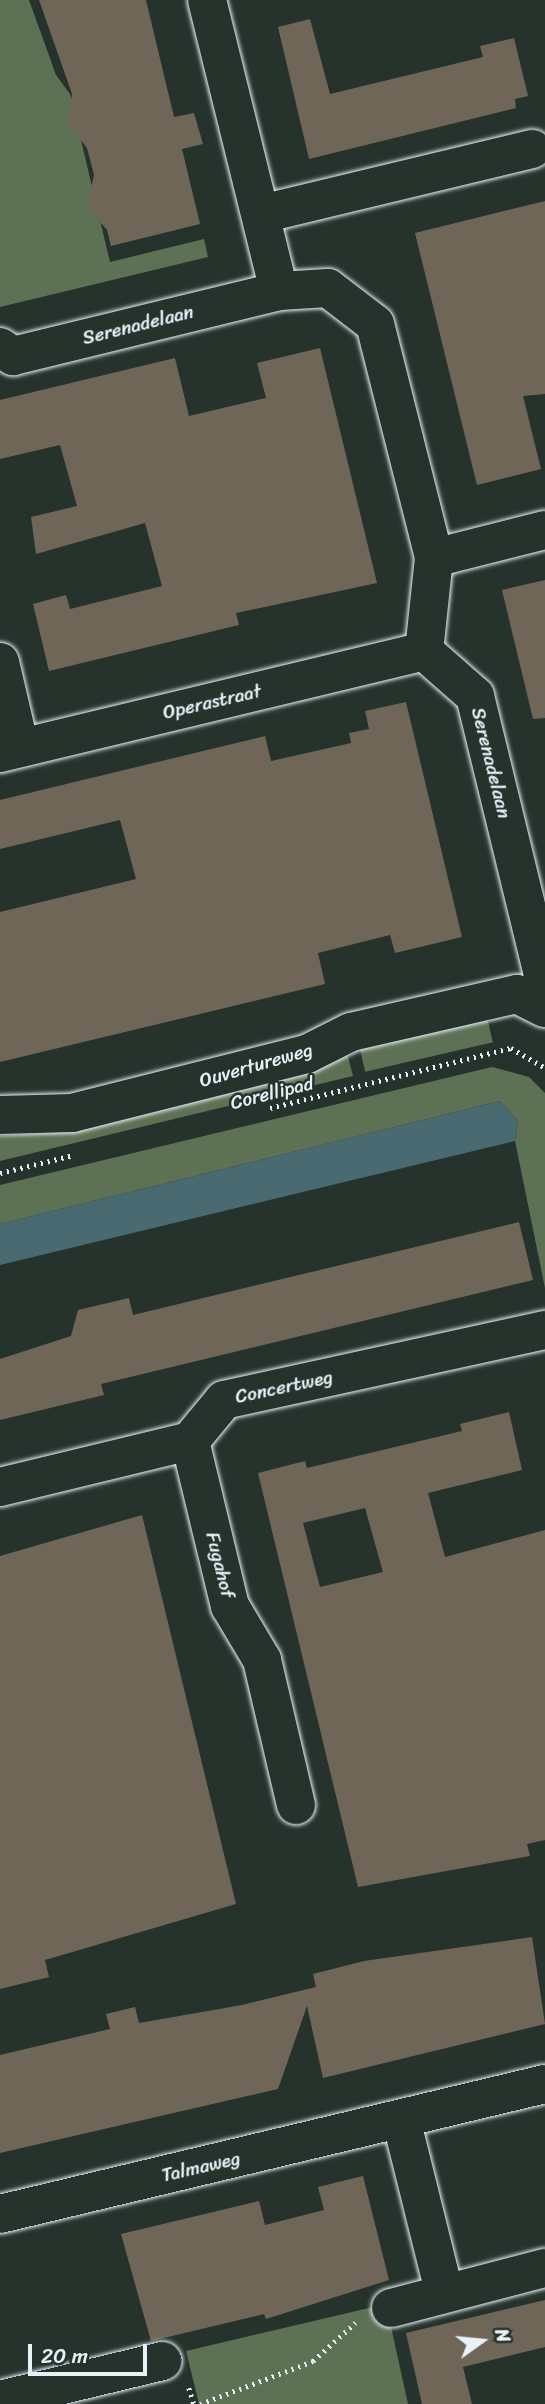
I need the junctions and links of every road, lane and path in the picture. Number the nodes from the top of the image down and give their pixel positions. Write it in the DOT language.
graph roads {
  1 [pos="207,0"];
  2 [pos="532,149"];
  3 [pos="261,214"];
  4 [pos="279,291"];
  5 [pos="0,347"];
  6 [pos="545,530"];
  7 [pos="434,558"];
  8 [pos="424,651"];
  9 [pos="0,662"];
  10 [pos="10,750"];
  11 [pos="536,903"];
  12 [pos="542,1005"];
  13 [pos="545,1068"];
  14 [pos="256,1111"];
  15 [pos="0,1115"];
  16 [pos="81,1153"];
  17 [pos="0,1173"];
  18 [pos="545,1329"];
  19 [pos="190,1441"];
  20 [pos="0,1487"];
  21 [pos="296,1805"];
  22 [pos="545,2084"];
  23 [pos="401,2119"];
  24 [pos="0,2214"];
  25 [pos="545,2268"];
  26 [pos="444,2291"];
  27 [pos="391,2308"];
  28 [pos="162,2361"];
  29 [pos="0,2400"];
  30 [pos="200,2404"];
  1 -- 3 [label="street"];
  2 -- 3 [label="street"];
  3 -- 4 [label="street"];
  4 -- 5 [label="street, Serenadelaan"];
  4 -- 7 [label="street, Serenadelaan"];
  6 -- 7 [label="street"];
  7 -- 8 [label="street, Serenadelaan"];
  8 -- 10 [label="street, Operastraat"];
  8 -- 11 [label="street, Serenadelaan"];
  9 -- 10 [label="street"];
  11 -- 12 [label="street, Serenadelaan"];
  12 -- 15 [label="street, Ouvertureweg"];
  13 -- 14 [label="path, Corellipad"];
  16 -- 17 [label="path"];
  18 -- 19 [label="street, Concertweg"];
  19 -- 20 [label="street"];
  19 -- 21 [label="street, Fugahof"];
  22 -- 23 [label="street, Talmaweg"];
  23 -- 24 [label="street, Talmaweg"];
  23 -- 26 [label="street"];
  25 -- 26 [label="street"];
  26 -- 27 [label="street"];
  27 -- 30 [label="path"];
  28 -- 29 [label="street"];
}
